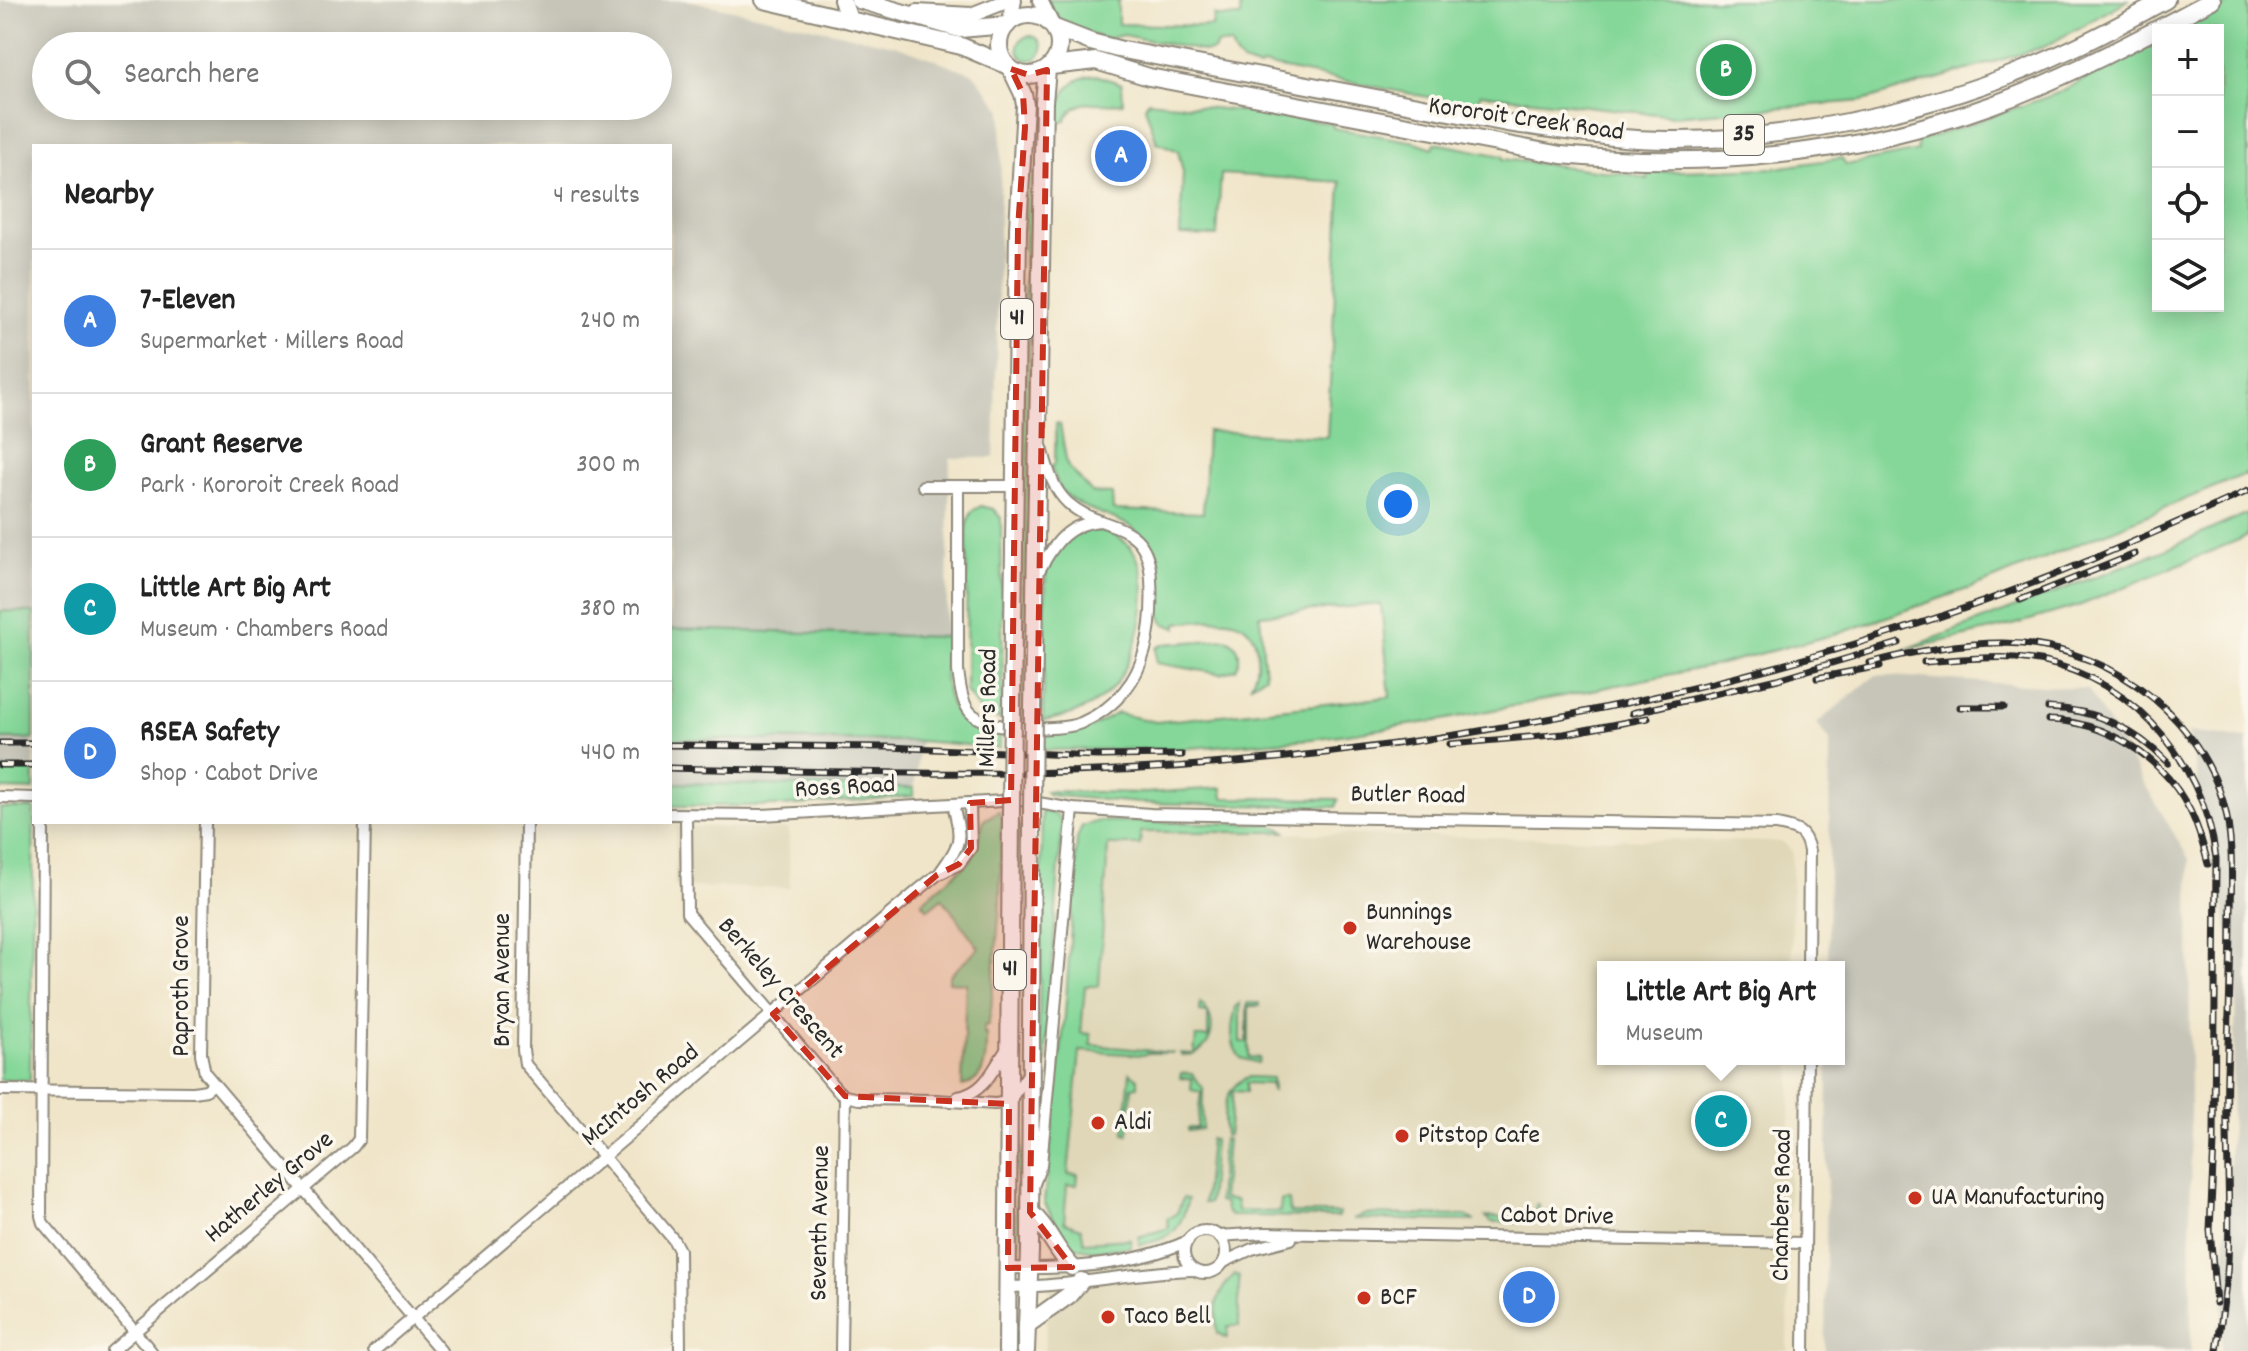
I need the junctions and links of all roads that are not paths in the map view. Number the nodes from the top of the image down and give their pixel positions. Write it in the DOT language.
graph roads {
  1 [pos="764,0"];
  2 [pos="842,0"];
  3 [pos="859,0"];
  4 [pos="1011,0"];
  5 [pos="1040,0"];
  6 [pos="2212,0"];
  7 [pos="2164,1"];
  8 [pos="896,10"];
  9 [pos="849,19"];
  10 [pos="1008,23"];
  11 [pos="1053,26"];
  12 [pos="1009,67"];
  13 [pos="1049,68"];
  14 [pos="1038,433"];
  15 [pos="923,486"];
  16 [pos="1016,486"];
  17 [pos="958,487"];
  18 [pos="1103,521"];
  19 [pos="1035,579"];
  20 [pos="0,797"];
  21 [pos="32,798"];
  22 [pos="970,803"];
  23 [pos="953,804"];
  24 [pos="1021,807"];
  25 [pos="1073,809"];
  26 [pos="672,814"];
  27 [pos="686,815"];
  28 [pos="43,824"];
  29 [pos="205,824"];
  30 [pos="365,824"];
  31 [pos="526,824"];
  32 [pos="937,875"];
  33 [pos="1808,961"];
  34 [pos="773,1014"];
  35 [pos="1009,1046"];
  36 [pos="1807,1065"];
  37 [pos="1029,1072"];
  38 [pos="214,1084"];
  39 [pos="0,1090"];
  40 [pos="41,1090"];
  41 [pos="845,1096"];
  42 [pos="936,1100"];
  43 [pos="1009,1102"];
  44 [pos="603,1157"];
  45 [pos="303,1189"];
  46 [pos="1030,1204"];
  47 [pos="1309,1235"];
  48 [pos="1219,1236"];
  49 [pos="1188,1241"];
  50 [pos="1805,1243"];
  51 [pos="1224,1262"];
  52 [pos="1008,1268"];
  53 [pos="1029,1269"];
  54 [pos="1194,1270"];
  55 [pos="1077,1274"];
  56 [pos="1008,1287"];
  57 [pos="1028,1287"];
  58 [pos="412,1319"];
  59 [pos="1027,1325"];
  60 [pos="135,1332"];
  61 [pos="112,1351"];
  62 [pos="151,1351"];
  63 [pos="374,1351"];
  64 [pos="441,1351"];
  65 [pos="680,1351"];
  66 [pos="841,1351"];
  67 [pos="1007,1351"];
  68 [pos="1026,1351"];
  69 [pos="1804,1351"];
  1 -- 9 [label="main road, 35"];
  2 -- 9 [label="main road"];
  3 -- 8 [label="main road, 35"];
  4 -- 8 [label="main road"];
  4 -- 10 [label="main road"];
  5 -- 11 [label="main road"];
  6 -- 13 [label="main road, Kororoit Creek Road / 35"];
  7 -- 11 [label="main road, Kororoit Creek Road / 35"];
  8 -- 10 [label="main road, 35"];
  9 -- 12 [label="main road, 35"];
  10 -- 11 [label="main road, 35"];
  10 -- 12 [label="main road"];
  11 -- 13 [label="main road"];
  12 -- 13 [label="main road, 35"];
  12 -- 16 [label="main road, Millers Road / 41"];
  13 -- 14 [label="main road, Millers Road / 41"];
  14 -- 18 [label="street"];
  14 -- 19 [label="main road, Millers Road / 41"];
  15 -- 17 [label="street"];
  16 -- 17 [label="street"];
  16 -- 24 [label="main road, Millers Road / 41, bridge"];
  17 -- 18 [label="street"];
  18 -- 19 [label="street"];
  19 -- 24 [label="main road, Millers Road / 41, bridge"];
  20 -- 21 [label="street"];
  22 -- 23 [label="street, Ross Road"];
  22 -- 24 [label="street, Ross Road"];
  22 -- 32 [label="street, McIntosh Road"];
  23 -- 27 [label="street, Ross Road"];
  23 -- 32 [label="street, McIntosh Road"];
  24 -- 25 [label="street, Butler Road"];
  24 -- 35 [label="main road, Millers Road / 41"];
  24 -- 37 [label="main road, Millers Road / 41"];
  25 -- 33 [label="street, Butler Road"];
  25 -- 46 [label="street, Millers Road"];
  26 -- 27 [label="street, Ross Road"];
  27 -- 34 [label="street, Berkeley Crescent"];
  28 -- 40 [label="street"];
  29 -- 38 [label="street, Paproth Grove"];
  30 -- 45 [label="street, Hatherley Grove"];
  31 -- 44 [label="street, Bryan Avenue"];
  32 -- 34 [label="street, McIntosh Road"];
  34 -- 41 [label="street, Berkeley Crescent"];
  34 -- 44 [label="street, McIntosh Road"];
  35 -- 42 [label="street, Berkeley Crescent"];
  35 -- 43 [label="main road, Millers Road / 41"];
  36 -- 50 [label="street, Chambers Road"];
  37 -- 43 [label="street"];
  37 -- 46 [label="main road, Millers Road / 41"];
  38 -- 40 [label="street"];
  38 -- 45 [label="street, Paproth Grove"];
  39 -- 40 [label="street"];
  40 -- 60 [label="street"];
  41 -- 42 [label="street, Berkeley Crescent"];
  41 -- 66 [label="street, Seventh Avenue"];
  42 -- 43 [label="street, Berkeley Crescent"];
  43 -- 52 [label="main road, Millers Road / 41"];
  44 -- 58 [label="street, McIntosh Road"];
  44 -- 65 [label="street, Bryan Avenue"];
  45 -- 58 [label="street, Paproth Grove"];
  45 -- 60 [label="street, Hatherley Grove"];
  46 -- 53 [label="main road, Millers Road / 41"];
  46 -- 55 [label="main road"];
  47 -- 48 [label="street, Cabot Drive"];
  47 -- 50 [label="street, Cabot Drive"];
  47 -- 51 [label="street, Cabot Drive"];
  48 -- 49 [label="street"];
  48 -- 51 [label="street"];
  49 -- 54 [label="street"];
  49 -- 55 [label="street"];
  50 -- 69 [label="street, Chambers Road"];
  51 -- 54 [label="street"];
  52 -- 53 [label="street"];
  52 -- 56 [label="main road, Millers Road / 41"];
  53 -- 55 [label="street"];
  53 -- 57 [label="main road, Millers Road / 41"];
  54 -- 55 [label="street"];
  55 -- 57 [label="street"];
  55 -- 59 [label="main road"];
  56 -- 57 [label="street"];
  56 -- 67 [label="main road, Millers Road / 41"];
  57 -- 59 [label="main road, Millers Road / 41"];
  58 -- 63 [label="street, McIntosh Road"];
  58 -- 64 [label="street, Paproth Grove"];
  59 -- 68 [label="main road, Millers Road / 41"];
  60 -- 61 [label="street, Hatherley Grove"];
  60 -- 62 [label="street"];
}
